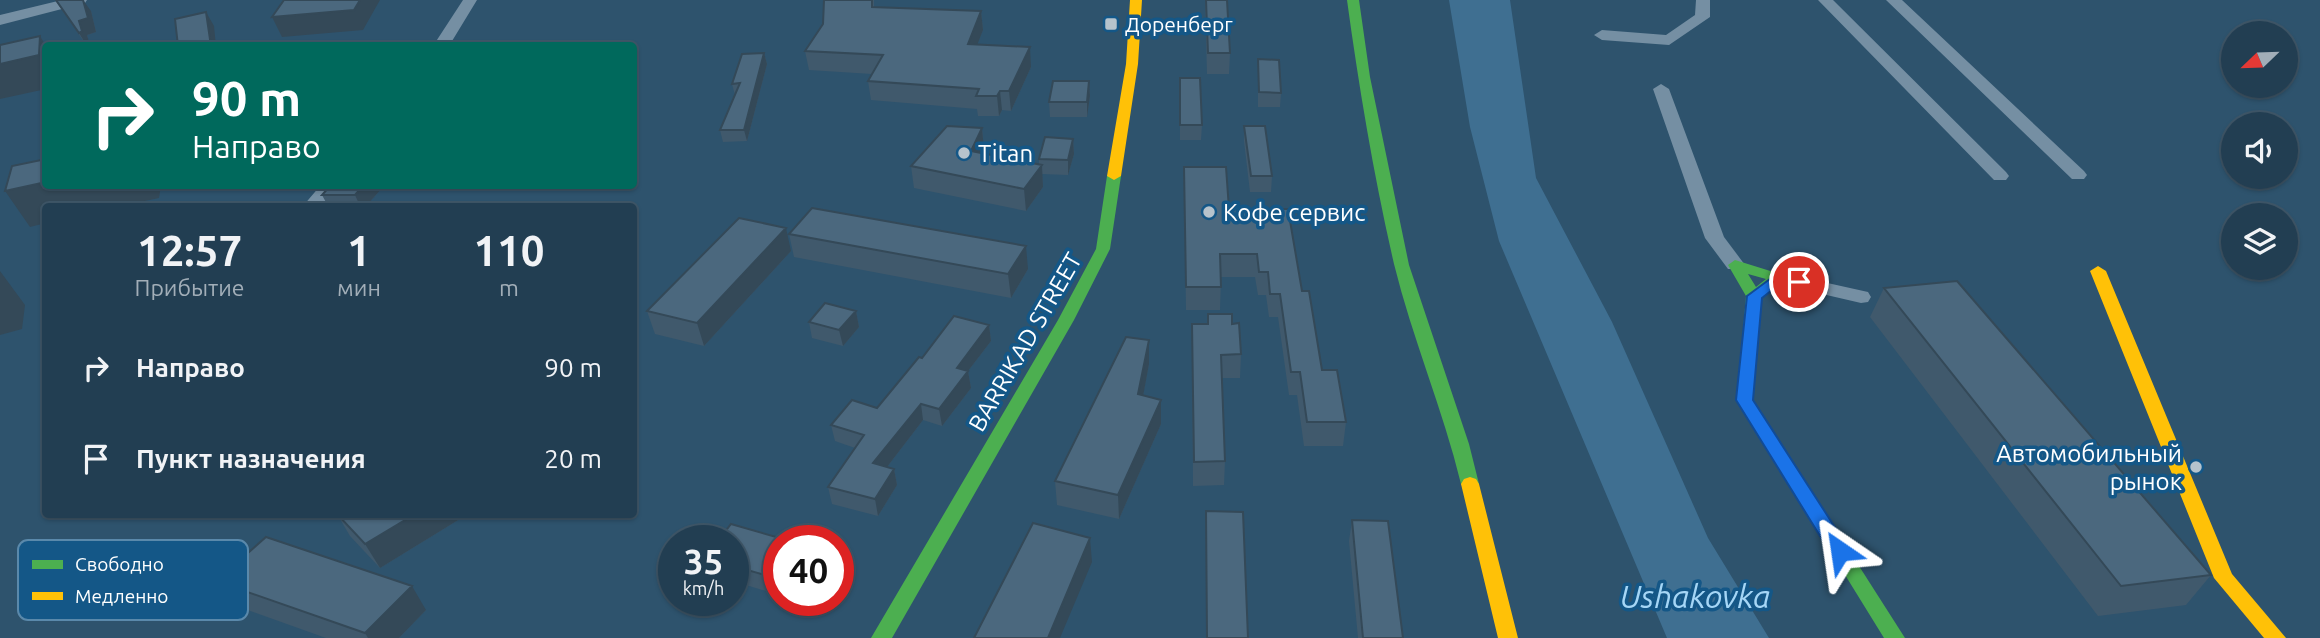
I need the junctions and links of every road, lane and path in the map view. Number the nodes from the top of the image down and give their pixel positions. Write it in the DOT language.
graph roads {
  1 [pos="80,0"];
  2 [pos="470,0"];
  3 [pos="1136,0"];
  4 [pos="1353,0"];
  5 [pos="1703,0"];
  6 [pos="1825,0"];
  7 [pos="1893,0"];
  8 [pos="0,20"];
  9 [pos="1602,35"];
  10 [pos="444,42"];
  11 [pos="1661,89"];
  12 [pos="2078,175"];
  13 [pos="2000,176"];
  14 [pos="326,189"];
  15 [pos="315,203"];
  16 [pos="1735,265"];
  17 [pos="2100,276"];
  18 [pos="1778,278"];
  19 [pos="1754,296"];
  20 [pos="1861,297"];
  21 [pos="897,611"];
  22 [pos="903,629"];
  23 [pos="881,638"];
  24 [pos="1508,638"];
  25 [pos="1895,638"];
  26 [pos="2276,638"];
  1 -- 8 [label="street"];
  2 -- 10 [label="street"];
  3 -- 21 [label="street, BARRIKAD STREET"];
  4 -- 24 [label="street"];
  5 -- 9 [label="street"];
  6 -- 13 [label="street"];
  7 -- 12 [label="street"];
  11 -- 16 [label="street"];
  14 -- 15 [label="street"];
  16 -- 18 [label="street"];
  16 -- 19 [label="street"];
  17 -- 26 [label="street"];
  18 -- 19 [label="street"];
  18 -- 20 [label="street"];
  19 -- 25 [label="street"];
  21 -- 22 [label="street"];
  21 -- 23 [label="street, BARRIKAD STREET"];
}
